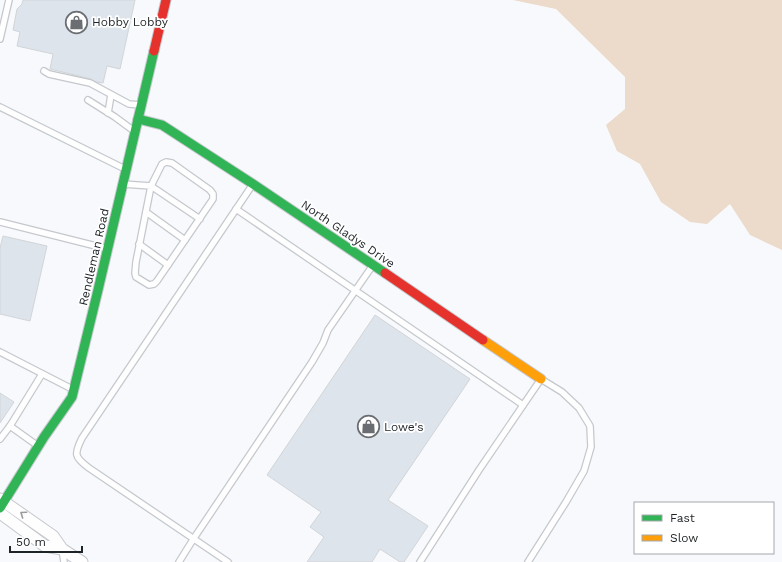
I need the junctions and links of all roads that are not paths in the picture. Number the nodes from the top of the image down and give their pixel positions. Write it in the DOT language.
graph roads {
  1 [pos="9,0"];
  2 [pos="166,0"];
  3 [pos="0,39"];
  4 [pos="44,71"];
  5 [pos="112,95"];
  6 [pos="88,100"];
  7 [pos="141,106"];
  8 [pos="0,107"];
  9 [pos="108,113"];
  10 [pos="138,119"];
  11 [pos="135,132"];
  12 [pos="126,170"];
  13 [pos="123,184"];
  14 [pos="253,184"];
  15 [pos="151,186"];
  16 [pos="236,209"];
  17 [pos="146,212"];
  18 [pos="200,218"];
  19 [pos="0,222"];
  20 [pos="185,240"];
  21 [pos="139,244"];
  22 [pos="108,249"];
  23 [pos="168,264"];
  24 [pos="373,265"];
  25 [pos="355,290"];
  26 [pos="0,352"];
  27 [pos="42,374"];
  28 [pos="540,379"];
  29 [pos="74,390"];
  30 [pos="523,405"];
  31 [pos="10,426"];
  32 [pos="0,439"];
  33 [pos="38,446"];
  34 [pos="1,503"];
  35 [pos="0,513"];
  36 [pos="194,538"];
  37 [pos="62,549"];
  38 [pos="64,562"];
  39 [pos="82,562"];
  40 [pos="180,562"];
  41 [pos="228,562"];
  42 [pos="420,562"];
  43 [pos="528,562"];
  1 -- 3 [label="lane"];
  2 -- 7 [label="street, Rendleman Road"];
  4 -- 5 [label="lane"];
  5 -- 7 [label="lane"];
  5 -- 9 [label="lane"];
  6 -- 9 [label="lane"];
  7 -- 10 [label="street, Rendleman Road"];
  8 -- 12 [label="lane"];
  9 -- 11 [label="lane"];
  10 -- 11 [label="street, Rendleman Road"];
  10 -- 14 [label="street, North Gladys Drive"];
  11 -- 12 [label="street, Rendleman Road"];
  12 -- 13 [label="street, Rendleman Road"];
  13 -- 15 [label="lane"];
  13 -- 22 [label="street, Rendleman Road"];
  14 -- 16 [label="lane"];
  14 -- 24 [label="street, North Gladys Drive"];
  15 -- 17 [label="lane"];
  15 -- 18 [label="lane"];
  15 -- 18 [label="lane"];
  16 -- 25 [label="lane"];
  16 -- 36 [label="lane"];
  17 -- 20 [label="lane"];
  17 -- 21 [label="lane"];
  18 -- 20 [label="lane"];
  19 -- 22 [label="lane"];
  20 -- 23 [label="lane"];
  21 -- 23 [label="lane"];
  21 -- 23 [label="lane"];
  22 -- 29 [label="street, Rendleman Road"];
  24 -- 25 [label="lane"];
  24 -- 28 [label="street, North Gladys Drive"];
  25 -- 30 [label="lane"];
  25 -- 36 [label="lane"];
  26 -- 27 [label="lane"];
  27 -- 29 [label="lane"];
  27 -- 31 [label="lane"];
  28 -- 30 [label="lane"];
  28 -- 43 [label="lane"];
  29 -- 33 [label="street, Rendleman Road"];
  30 -- 42 [label="lane"];
  31 -- 32 [label="lane"];
  31 -- 33 [label="lane"];
  33 -- 34 [label="street, Rendleman Road"];
  37 -- 34 [label="street, one-way"];
  35 -- 37 [label="street"];
  36 -- 40 [label="lane"];
  36 -- 41 [label="lane"];
  37 -- 38 [label="lane"];
  37 -- 39 [label="street"];
}
